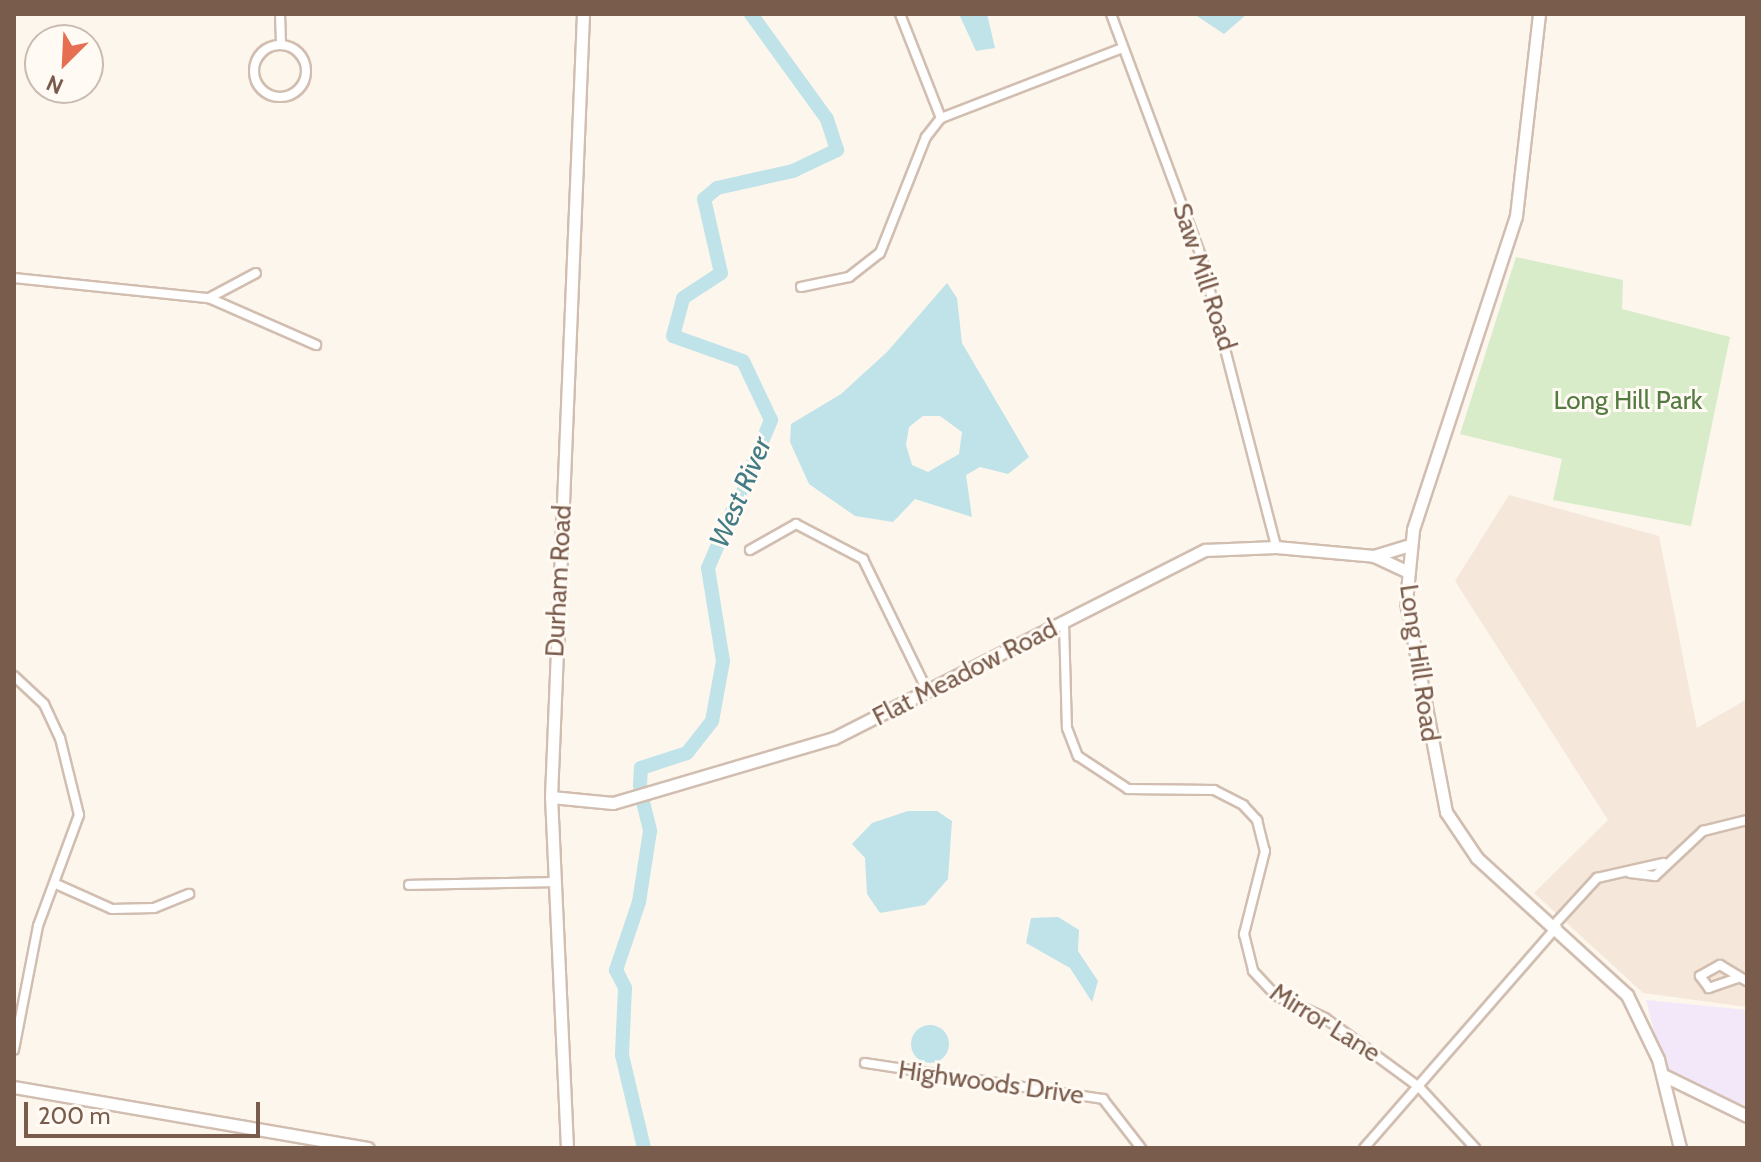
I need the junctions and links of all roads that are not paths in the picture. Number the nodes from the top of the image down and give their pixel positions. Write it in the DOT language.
graph roads {
  1 [pos="280,14"];
  2 [pos="583,14"];
  3 [pos="900,14"];
  4 [pos="1111,14"];
  5 [pos="1539,14"];
  6 [pos="281,45"];
  7 [pos="1122,48"];
  8 [pos="941,118"];
  9 [pos="256,273"];
  10 [pos="14,278"];
  11 [pos="801,287"];
  12 [pos="209,298"];
  13 [pos="316,345"];
  14 [pos="1409,545"];
  15 [pos="1276,547"];
  16 [pos="750,550"];
  17 [pos="1374,556"];
  18 [pos="1406,571"];
  19 [pos="1064,623"];
  20 [pos="14,676"];
  21 [pos="927,690"];
  22 [pos="551,797"];
  23 [pos="1747,820"];
  24 [pos="554,882"];
  25 [pos="56,884"];
  26 [pos="409,885"];
  27 [pos="189,894"];
  28 [pos="1555,926"];
  29 [pos="14,1050"];
  30 [pos="865,1063"];
  31 [pos="1663,1075"];
  32 [pos="14,1087"];
  33 [pos="1419,1087"];
  34 [pos="1747,1116"];
  35 [pos="368,1148"];
  36 [pos="567,1148"];
  37 [pos="1141,1148"];
  38 [pos="1364,1148"];
  39 [pos="1475,1148"];
  40 [pos="1680,1148"];
  1 -- 6 [label="street"];
  2 -- 22 [label="street, Durham Road"];
  3 -- 8 [label="street"];
  4 -- 7 [label="street, Saw Mill Road"];
  5 -- 14 [label="street, Long Hill Road"];
  6 -- 6 [label="street"];
  7 -- 8 [label="street"];
  7 -- 15 [label="street, Saw Mill Road"];
  8 -- 11 [label="street"];
  9 -- 12 [label="street"];
  10 -- 12 [label="street"];
  12 -- 13 [label="street"];
  14 -- 17 [label="street, Flat Meadow Road"];
  14 -- 18 [label="street, Long Hill Road"];
  15 -- 17 [label="street, Flat Meadow Road"];
  15 -- 19 [label="street, Flat Meadow Road"];
  16 -- 21 [label="street"];
  17 -- 18 [label="street, Flat Meadow Road"];
  18 -- 28 [label="street, Long Hill Road"];
  19 -- 21 [label="street, Flat Meadow Road"];
  19 -- 33 [label="street, Mirror Lane"];
  20 -- 25 [label="street"];
  21 -- 22 [label="street, Flat Meadow Road"];
  22 -- 24 [label="street, Durham Road"];
  23 -- 28 [label="street"];
  24 -- 26 [label="street"];
  24 -- 36 [label="street, Durham Road"];
  25 -- 27 [label="street"];
  25 -- 29 [label="street"];
  28 -- 31 [label="street, Long Hill Road"];
  28 -- 33 [label="street"];
  30 -- 37 [label="street, Highwoods Drive"];
  31 -- 34 [label="street"];
  31 -- 40 [label="street, Long Hill Road"];
  32 -- 35 [label="street"];
  33 -- 38 [label="street"];
  33 -- 39 [label="street, Mirror Lane"];
}
